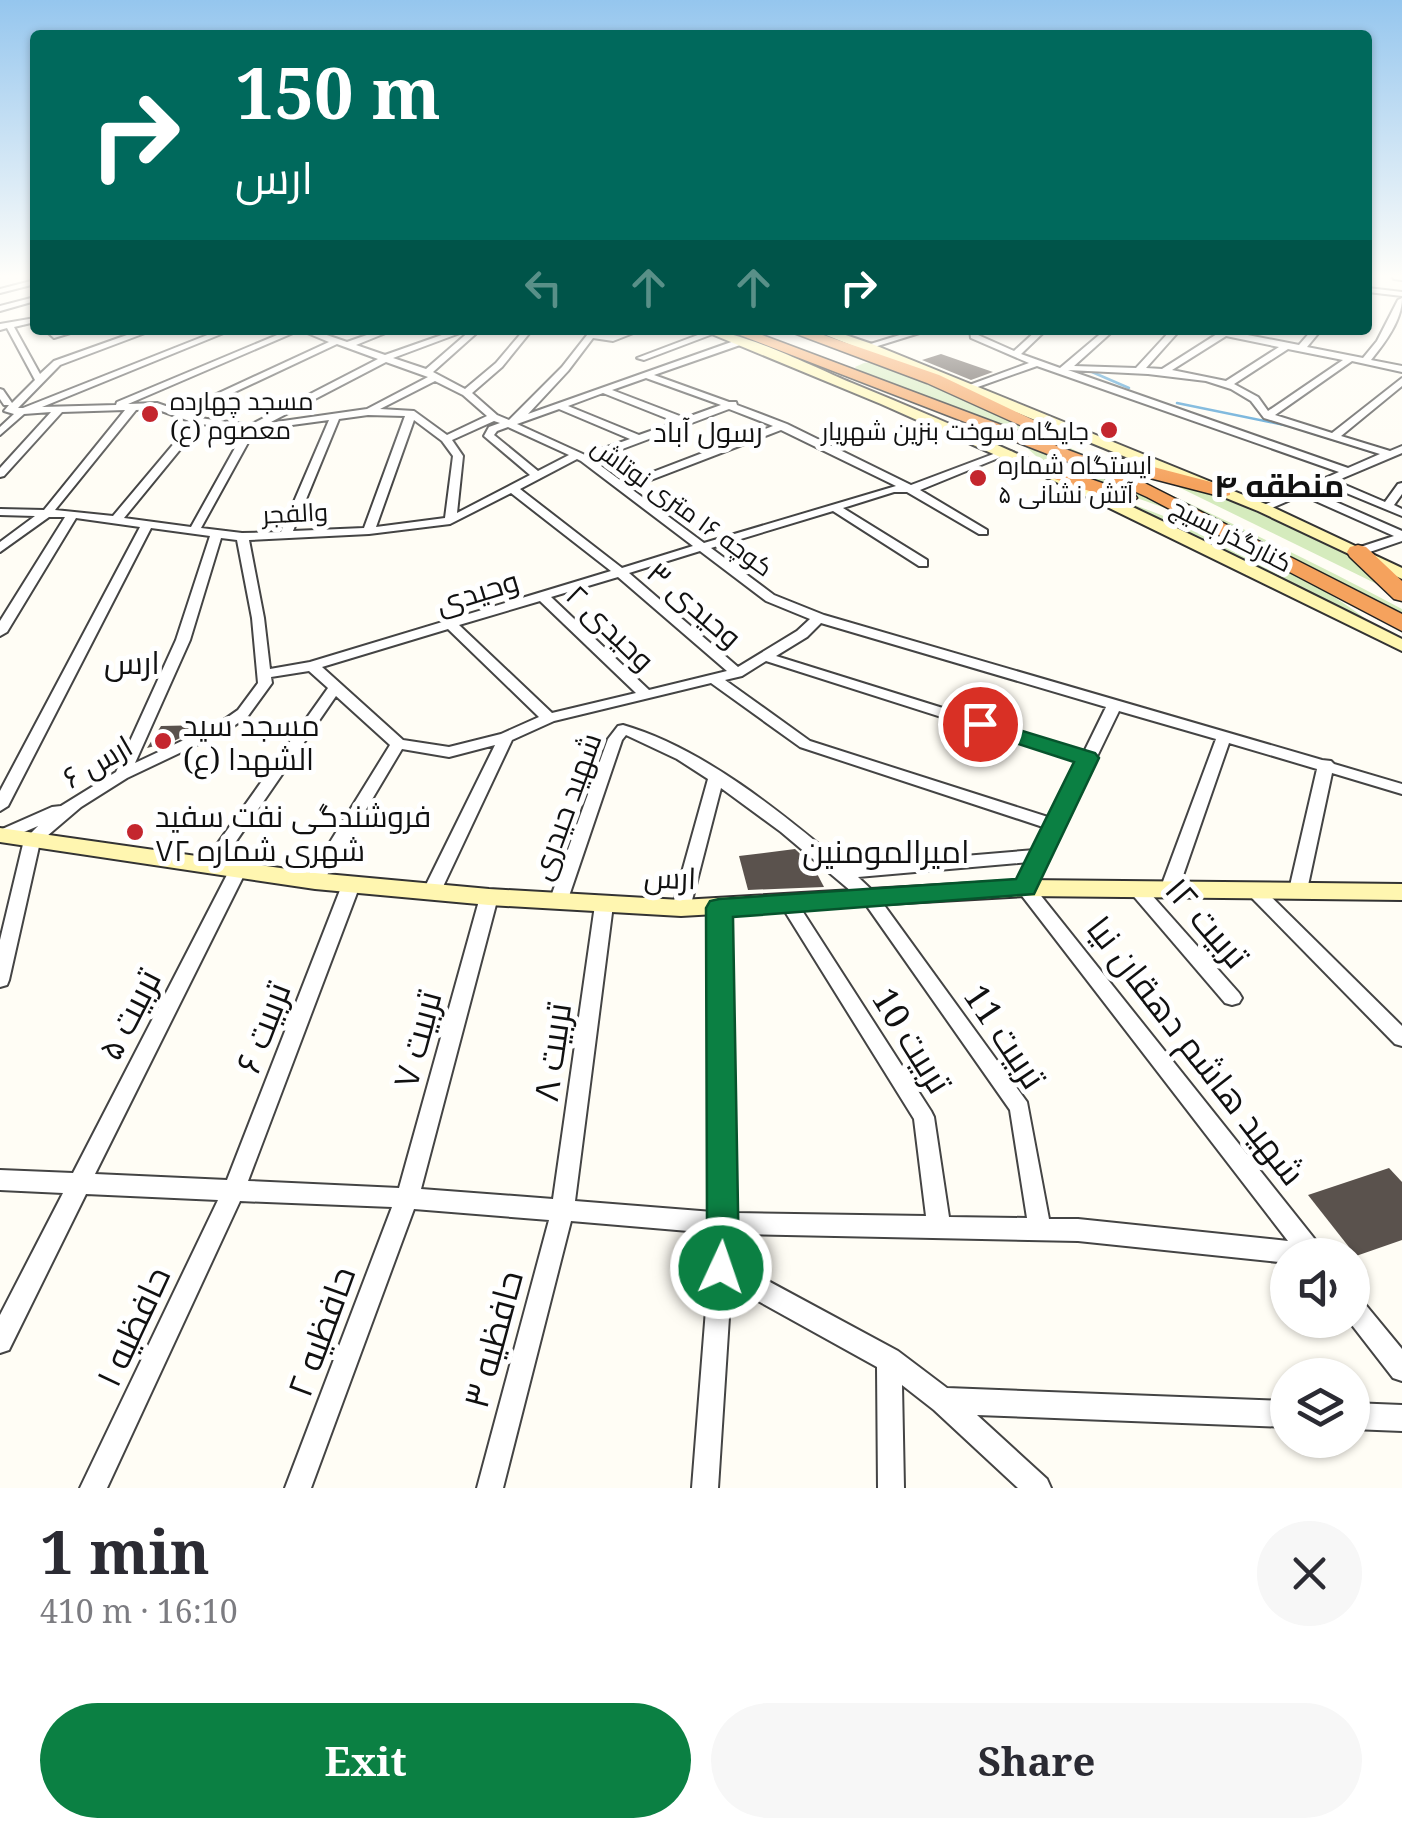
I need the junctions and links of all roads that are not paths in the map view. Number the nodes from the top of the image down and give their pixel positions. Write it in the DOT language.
graph roads {
  1 [pos="17,346"];
  2 [pos="90,346"];
  3 [pos="184,346"];
  4 [pos="257,346"];
  5 [pos="334,346"];
  6 [pos="352,346"];
  7 [pos="418,346"];
  8 [pos="460,346"];
  9 [pos="514,346"];
  10 [pos="582,346"];
  11 [pos="671,346"];
  12 [pos="715,346"];
  13 [pos="762,346"];
  14 [pos="774,346"];
  15 [pos="836,346"];
  16 [pos="851,346"];
  17 [pos="869,346"];
  18 [pos="997,346"];
  19 [pos="1024,346"];
  20 [pos="1091,346"];
  21 [pos="1161,346"];
  22 [pos="1205,346"];
  23 [pos="1286,346"];
  24 [pos="1295,346"];
  25 [pos="1377,346"];
  26 [pos="1302,348"];
  27 [pos="800,354"];
  28 [pos="1015,355"];
  29 [pos="386,358"];
  30 [pos="641,358"];
  31 [pos="1352,358"];
  32 [pos="1365,360"];
  33 [pos="888,362"];
  34 [pos="1037,364"];
  35 [pos="1402,369"];
  36 [pos="1064,370"];
  37 [pos="1139,370"];
  38 [pos="1165,371"];
  39 [pos="431,375"];
  40 [pos="648,376"];
  41 [pos="856,377"];
  42 [pos="39,380"];
  43 [pos="1402,381"];
  44 [pos="1226,385"];
  45 [pos="970,387"];
  46 [pos="606,391"];
  47 [pos="0,392"];
  48 [pos="466,393"];
  49 [pos="3,404"];
  50 [pos="734,404"];
  51 [pos="20,407"];
  52 [pos="562,407"];
  53 [pos="132,408"];
  54 [pos="106,410"];
  55 [pos="57,412"];
  56 [pos="368,412"];
  57 [pos="411,413"];
  58 [pos="181,414"];
  59 [pos="494,416"];
  60 [pos="1268,416"];
  61 [pos="334,419"];
  62 [pos="198,420"];
  63 [pos="685,422"];
  64 [pos="512,425"];
  65 [pos="783,426"];
  66 [pos="251,428"];
  67 [pos="999,430"];
  68 [pos="0,432"];
  69 [pos="1333,437"];
  70 [pos="446,439"];
  71 [pos="639,439"];
  72 [pos="1008,452"];
  73 [pos="1395,455"];
  74 [pos="581,457"];
  75 [pos="1120,464"];
  76 [pos="1047,469"];
  77 [pos="1348,471"];
  78 [pos="0,474"];
  79 [pos="537,476"];
  80 [pos="1325,480"];
  81 [pos="626,486"];
  82 [pos="1402,486"];
  83 [pos="916,488"];
  84 [pos="514,490"];
  85 [pos="1301,491"];
  86 [pos="1223,492"];
  87 [pos="834,507"];
  88 [pos="1387,507"];
  89 [pos="1263,508"];
  90 [pos="0,512"];
  91 [pos="46,513"];
  92 [pos="1402,513"];
  93 [pos="73,514"];
  94 [pos="116,520"];
  95 [pos="450,520"];
  96 [pos="146,526"];
  97 [pos="194,530"];
  98 [pos="370,531"];
  99 [pos="983,532"];
  100 [pos="216,534"];
  101 [pos="1231,534"];
  102 [pos="284,536"];
  103 [pos="1402,536"];
  104 [pos="242,538"];
  105 [pos="701,547"];
  106 [pos="0,548"];
  107 [pos="1358,552"];
  108 [pos="923,562"];
  109 [pos="621,573"];
  110 [pos="1402,574"];
  111 [pos="1346,592"];
  112 [pos="1402,594"];
  113 [pos="543,596"];
  114 [pos="1402,604"];
  115 [pos="819,618"];
  116 [pos="1402,624"];
  117 [pos="451,625"];
  118 [pos="0,632"];
  119 [pos="1402,638"];
  120 [pos="1402,646"];
  121 [pos="766,657"];
  122 [pos="312,666"];
  123 [pos="736,673"];
  124 [pos="266,674"];
  125 [pos="713,678"];
  126 [pos="335,688"];
  127 [pos="645,694"];
  128 [pos="615,703"];
  129 [pos="1115,703"];
  130 [pos="549,718"];
  131 [pos="622,729"];
  132 [pos="1226,735"];
  133 [pos="506,737"];
  134 [pos="398,744"];
  135 [pos="1087,758"];
  136 [pos="1326,764"];
  137 [pos="122,774"];
  138 [pos="716,778"];
  139 [pos="1402,788"];
  140 [pos="75,803"];
  141 [pos="0,806"];
  142 [pos="1056,825"];
  143 [pos="2,835"];
  144 [pos="32,840"];
  145 [pos="1043,855"];
  146 [pos="209,868"];
  147 [pos="237,871"];
  148 [pos="844,872"];
  149 [pos="315,882"];
  150 [pos="351,885"];
  151 [pos="1025,888"];
  152 [pos="1136,888"];
  153 [pos="1170,888"];
  154 [pos="1253,889"];
  155 [pos="1298,890"];
  156 [pos="431,893"];
  157 [pos="1401,893"];
  158 [pos="489,897"];
  159 [pos="870,898"];
  160 [pos="558,902"];
  161 [pos="788,902"];
  162 [pos="604,905"];
  163 [pos="682,908"];
  164 [pos="719,908"];
  165 [pos="0,980"];
  166 [pos="1232,998"];
  167 [pos="1402,1038"];
  168 [pos="0,1180"];
  169 [pos="78,1186"];
  170 [pos="233,1192"];
  171 [pos="406,1198"];
  172 [pos="563,1208"];
  173 [pos="724,1223"];
  174 [pos="939,1228"];
  175 [pos="1040,1230"];
  176 [pos="1300,1238"];
  177 [pos="1270,1250"];
  178 [pos="721,1268"];
  179 [pos="1370,1329"];
  180 [pos="0,1341"];
  181 [pos="889,1360"];
  182 [pos="1402,1369"];
  183 [pos="943,1401"];
  184 [pos="1270,1413"];
  185 [pos="1370,1417"];
  186 [pos="1402,1418"];
  187 [pos="93,1488"];
  188 [pos="298,1488"];
  189 [pos="490,1488"];
  190 [pos="705,1488"];
  191 [pos="891,1488"];
  192 [pos="1038,1488"];
  1 -- 42 [label="street"];
  2 -- 42 [label="street"];
  3 -- 51 [label="street"];
  4 -- 54 [label="street"];
  5 -- 58 [label="street"];
  6 -- 29 [label="street, کوچه ۱۶ متری نوتاش"];
  7 -- 29 [label="street"];
  8 -- 39 [label="street"];
  9 -- 48 [label="street"];
  10 -- 64 [label="street"];
  11 -- 30 [label="street"];
  12 -- 40 [label="street"];
  13 -- 72 [label="main road, کنارگذر بسیج"];
  14 -- 27 [label="highway"];
  15 -- 27 [label="highway"];
  16 -- 33 [label="highway"];
  17 -- 45 [label="main road, کنارگذر بسیج"];
  18 -- 28 [label="street"];
  19 -- 28 [label="street"];
  20 -- 36 [label="street"];
  21 -- 37 [label="street"];
  22 -- 38 [label="street"];
  23 -- 44 [label="street"];
  24 -- 26 [label="street"];
  25 -- 32 [label="street"];
  26 -- 31 [label="street"];
  27 -- 41 [label="highway"];
  28 -- 34 [label="street"];
  29 -- 39 [label="street, کوچه ۱۶ متری نوتاش"];
  29 -- 66 [label="street"];
  31 -- 32 [label="street"];
  31 -- 60 [label="street"];
  32 -- 35 [label="street"];
  33 -- 41 [label="highway"];
  33 -- 75 [label="highway"];
  34 -- 36 [label="street"];
  34 -- 45 [label="street"];
  36 -- 37 [label="street"];
  36 -- 77 [label="street"];
  37 -- 38 [label="street"];
  38 -- 44 [label="street"];
  39 -- 48 [label="street, کوچه ۱۶ متری نوتاش"];
  39 -- 56 [label="street"];
  40 -- 46 [label="street"];
  40 -- 50 [label="street"];
  41 -- 67 [label="highway"];
  42 -- 51 [label="street"];
  43 -- 69 [label="street"];
  44 -- 60 [label="street"];
  45 -- 86 [label="main road, کنارگذر بسیج"];
  46 -- 52 [label="street"];
  46 -- 63 [label="street"];
  47 -- 49 [label="street"];
  48 -- 59 [label="street, کوچه ۱۶ متری نوتاش"];
  49 -- 51 [label="street"];
  50 -- 63 [label="street, والفجر"];
  50 -- 65 [label="street"];
  51 -- 55 [label="street"];
  51 -- 68 [label="street"];
  52 -- 64 [label="street"];
  52 -- 71 [label="street"];
  53 -- 54 [label="street"];
  53 -- 58 [label="street"];
  53 -- 91 [label="street"];
  54 -- 55 [label="street"];
  55 -- 78 [label="street"];
  56 -- 57 [label="street"];
  56 -- 61 [label="street"];
  57 -- 70 [label="street"];
  57 -- 98 [label="street"];
  58 -- 62 [label="street"];
  59 -- 64 [label="street, کوچه ۱۶ متری نوتاش"];
  59 -- 70 [label="street"];
  60 -- 69 [label="street"];
  61 -- 66 [label="street"];
  61 -- 102 [label="street"];
  62 -- 66 [label="street"];
  62 -- 94 [label="street"];
  63 -- 71 [label="street, والفجر"];
  64 -- 74 [label="street, کوچه ۱۶ متری نوتاش"];
  64 -- 79 [label="street"];
  65 -- 81 [label="street"];
  65 -- 83 [label="street"];
  66 -- 97 [label="street"];
  67 -- 76 [label="highway"];
  67 -- 101 [label="highway"];
  69 -- 73 [label="street"];
  70 -- 95 [label="street"];
  71 -- 74 [label="street, والفجر"];
  72 -- 76 [label="main road, کنارگذر بسیج"];
  72 -- 83 [label="street, وحیدی"];
  73 -- 77 [label="street"];
  74 -- 79 [label="street, والفجر"];
  74 -- 81 [label="street, کوچه ۱۶ متری نوتاش"];
  75 -- 86 [label="highway"];
  75 -- 114 [label="highway"];
  76 -- 101 [label="highway"];
  76 -- 120 [label="main road, کنارگذر بسیج"];
  77 -- 80 [label="street"];
  79 -- 84 [label="street, والفجر"];
  80 -- 85 [label="street"];
  80 -- 88 [label="street"];
  81 -- 105 [label="street, کوچه ۱۶ متری نوتاش"];
  82 -- 88 [label="street"];
  83 -- 87 [label="street, وحیدی"];
  83 -- 99 [label="street"];
  84 -- 95 [label="street, والفجر"];
  84 -- 109 [label="street, وحیدی ۳"];
  85 -- 89 [label="street"];
  85 -- 103 [label="street"];
  86 -- 89 [label="main road, کنارگذر بسیج"];
  87 -- 105 [label="street, وحیدی"];
  87 -- 108 [label="street"];
  88 -- 92 [label="street"];
  89 -- 107 [label="main road, کنارگذر بسیج"];
  90 -- 91 [label="street, والفجر"];
  91 -- 93 [label="street, والفجر"];
  91 -- 106 [label="street"];
  93 -- 94 [label="street, والفجر"];
  93 -- 118 [label="street"];
  94 -- 96 [label="street, والفجر"];
  95 -- 98 [label="street, والفجر"];
  96 -- 97 [label="street, والفجر"];
  96 -- 141 [label="street"];
  97 -- 100 [label="street, والفجر"];
  98 -- 102 [label="street, والفجر"];
  100 -- 104 [label="street, والفجر"];
  100 -- 137 [label="street"];
  101 -- 111 [label="highway"];
  102 -- 104 [label="street, والفجر"];
  103 -- 107 [label="street"];
  104 -- 124 [label="street"];
  105 -- 109 [label="street, وحیدی"];
  105 -- 115 [label="street, کوچه ۱۶ متری نوتاش"];
  107 -- 110 [label="main road, کنارگذر بسیج"];
  107 -- 112 [label="highway"];
  109 -- 113 [label="street, وحیدی"];
  109 -- 123 [label="street, وحیدی ۳"];
  111 -- 116 [label="highway"];
  111 -- 119 [label="highway"];
  113 -- 117 [label="street, وحیدی"];
  113 -- 127 [label="street, وحیدی ۲"];
  115 -- 121 [label="street"];
  115 -- 129 [label="street, کوچه ۱۶ متری نوتاش"];
  117 -- 122 [label="street, وحیدی"];
  117 -- 130 [label="street"];
  121 -- 123 [label="street"];
  121 -- 135 [label="street"];
  122 -- 124 [label="street, وحیدی"];
  122 -- 126 [label="street"];
  123 -- 125 [label="street"];
  124 -- 137 [label="street, ارس ۶"];
  125 -- 127 [label="street"];
  125 -- 142 [label="street"];
  126 -- 134 [label="street"];
  126 -- 146 [label="street"];
  127 -- 128 [label="street"];
  128 -- 130 [label="street"];
  128 -- 131 [label="street"];
  129 -- 132 [label="street, کوچه ۱۶ متری نوتاش"];
  129 -- 135 [label="street"];
  130 -- 133 [label="street"];
  131 -- 138 [label="street, تربیت 11"];
  131 -- 160 [label="street, شهید حیدری"];
  132 -- 136 [label="street, کوچه ۱۶ متری نوتاش"];
  132 -- 153 [label="street"];
  133 -- 134 [label="street"];
  133 -- 156 [label="street"];
  134 -- 149 [label="street"];
  135 -- 142 [label="street"];
  136 -- 139 [label="street, کوچه ۱۶ متری نوتاش"];
  136 -- 155 [label="street"];
  137 -- 140 [label="street, ارس ۶"];
  138 -- 148 [label="street, تربیت 11"];
  138 -- 163 [label="street"];
  140 -- 143 [label="street"];
  140 -- 144 [label="street, ارس ۶"];
  142 -- 145 [label="street"];
  143 -- 144 [label="main road, ارس"];
  144 -- 146 [label="main road, ارس"];
  144 -- 165 [label="street"];
  145 -- 148 [label="street"];
  145 -- 151 [label="street"];
  146 -- 147 [label="main road, ارس"];
  147 -- 149 [label="main road, ارس"];
  147 -- 169 [label="street, تربیت ۵"];
  148 -- 159 [label="street, تربیت 11"];
  149 -- 150 [label="main road, ارس"];
  150 -- 156 [label="main road, ارس"];
  150 -- 170 [label="street, تربیت ۶"];
  151 -- 152 [label="main road, ارس"];
  151 -- 159 [label="main road, ارس"];
  151 -- 176 [label="street, شهید هاشم دهقان نیا"];
  152 -- 153 [label="main road, ارس"];
  152 -- 166 [label="street, تربیت ۱۲"];
  153 -- 154 [label="main road, ارس"];
  154 -- 155 [label="main road, ارس"];
  154 -- 167 [label="street"];
  155 -- 157 [label="main road, ارس"];
  156 -- 158 [label="main road, ارس"];
  158 -- 160 [label="main road, ارس"];
  158 -- 171 [label="street, تربیت ۷"];
  159 -- 161 [label="main road, ارس"];
  159 -- 175 [label="street, تربیت 11"];
  160 -- 162 [label="main road, ارس"];
  161 -- 164 [label="main road, ارس"];
  161 -- 174 [label="street, تربیت 10"];
  162 -- 163 [label="main road, ارس"];
  162 -- 172 [label="street, تربیت ۸"];
  163 -- 164 [label="main road, ارس"];
  164 -- 173 [label="street"];
  168 -- 169 [label="street"];
  169 -- 170 [label="street"];
  169 -- 180 [label="street, تربیت ۵"];
  170 -- 171 [label="street"];
  170 -- 187 [label="street, حافظیه ۱"];
  171 -- 172 [label="street"];
  171 -- 188 [label="street, حافظیه ۲"];
  172 -- 173 [label="street"];
  172 -- 189 [label="street, حافظیه ۳"];
  173 -- 174 [label="street"];
  173 -- 178 [label="street"];
  174 -- 175 [label="street"];
  175 -- 177 [label="street"];
  178 -- 181 [label="street"];
  178 -- 190 [label="street"];
  179 -- 182 [label="street"];
  181 -- 183 [label="street"];
  181 -- 191 [label="street"];
  183 -- 184 [label="street"];
  183 -- 192 [label="street"];
  185 -- 186 [label="street"];
}
